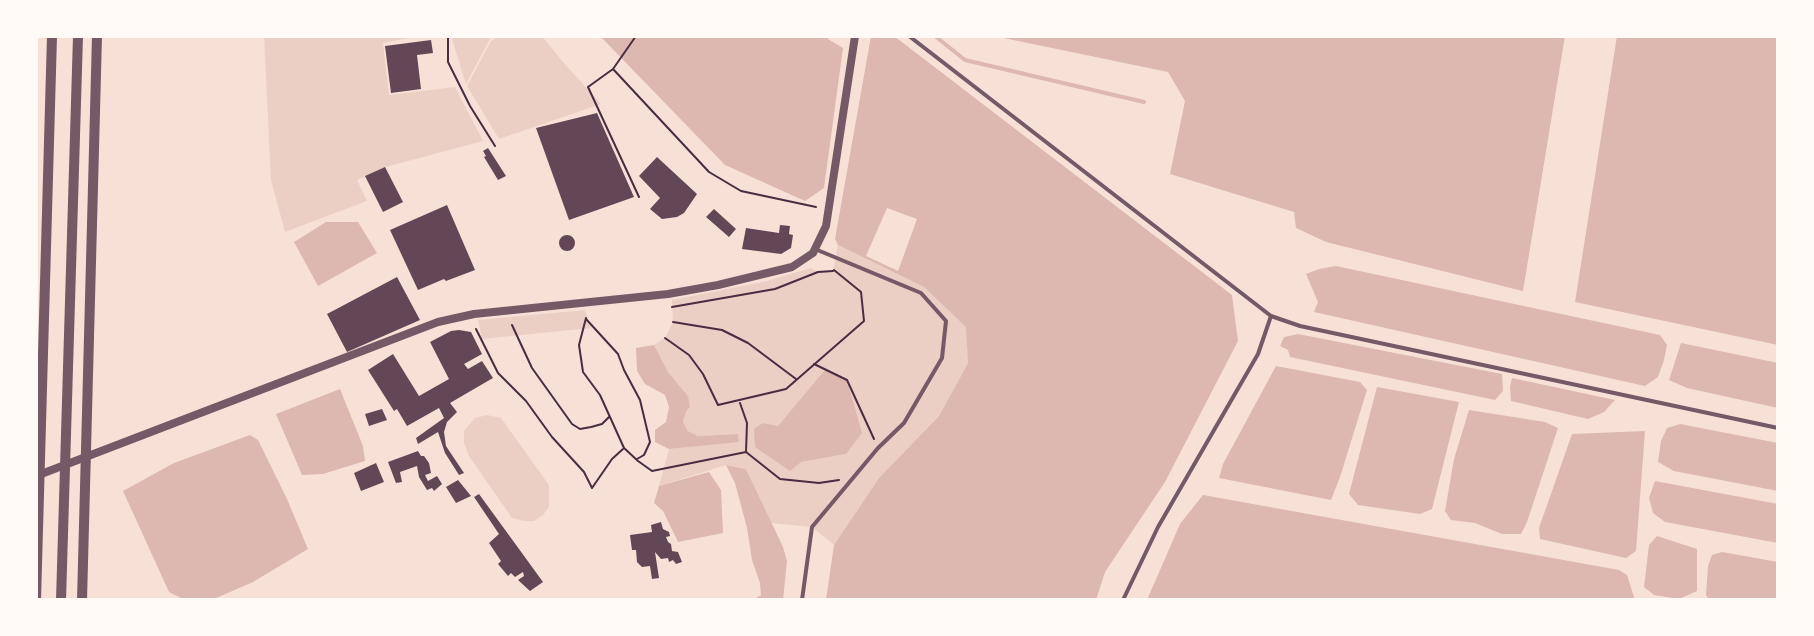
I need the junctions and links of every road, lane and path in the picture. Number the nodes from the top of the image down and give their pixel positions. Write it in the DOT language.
graph roads {
  1 [pos="52,36"];
  2 [pos="78,36"];
  3 [pos="97,36"];
  4 [pos="448,36"];
  5 [pos="636,36"];
  6 [pos="855,36"];
  7 [pos="909,36"];
  8 [pos="613,69"];
  9 [pos="495,146"];
  10 [pos="639,197"];
  11 [pos="829,210"];
  12 [pos="815,249"];
  13 [pos="672,307"];
  14 [pos="1271,316"];
  15 [pos="673,322"];
  16 [pos="512,325"];
  17 [pos="476,329"];
  18 [pos="665,338"];
  19 [pos="813,364"];
  20 [pos="797,379"];
  21 [pos="739,401"];
  22 [pos="609,417"];
  23 [pos="1778,428"];
  24 [pos="624,448"];
  25 [pos="878,448"];
  26 [pos="746,452"];
  27 [pos="85,458"];
  28 [pos="637,459"];
  29 [pos="65,465"];
  30 [pos="38,475"];
  31 [pos="854,478"];
  32 [pos="36,600"];
  33 [pos="61,600"];
  34 [pos="82,600"];
  35 [pos="802,600"];
  36 [pos="1123,600"];
  1 -- 30 [label="street"];
  2 -- 29 [label="street"];
  3 -- 27 [label="street"];
  4 -- 9 [label="path"];
  5 -- 8 [label="path"];
  6 -- 11 [label="street"];
  7 -- 14 [label="lane"];
  8 -- 10 [label="path"];
  8 -- 11 [label="path"];
  11 -- 12 [label="street"];
  12 -- 25 [label="lane"];
  12 -- 27 [label="street"];
  13 -- 19 [label="path"];
  14 -- 23 [label="lane"];
  14 -- 36 [label="lane"];
  15 -- 20 [label="path"];
  16 -- 22 [label="path"];
  17 -- 24 [label="path"];
  18 -- 21 [label="path"];
  19 -- 20 [label="path"];
  19 -- 25 [label="path"];
  20 -- 21 [label="path"];
  21 -- 26 [label="path"];
  22 -- 24 [label="path"];
  22 -- 28 [label="path"];
  24 -- 28 [label="path"];
  25 -- 31 [label="lane"];
  26 -- 28 [label="path"];
  26 -- 31 [label="path"];
  27 -- 29 [label="street"];
  27 -- 34 [label="street"];
  29 -- 30 [label="street"];
  29 -- 33 [label="street"];
  30 -- 32 [label="street"];
  31 -- 35 [label="lane"];
}
